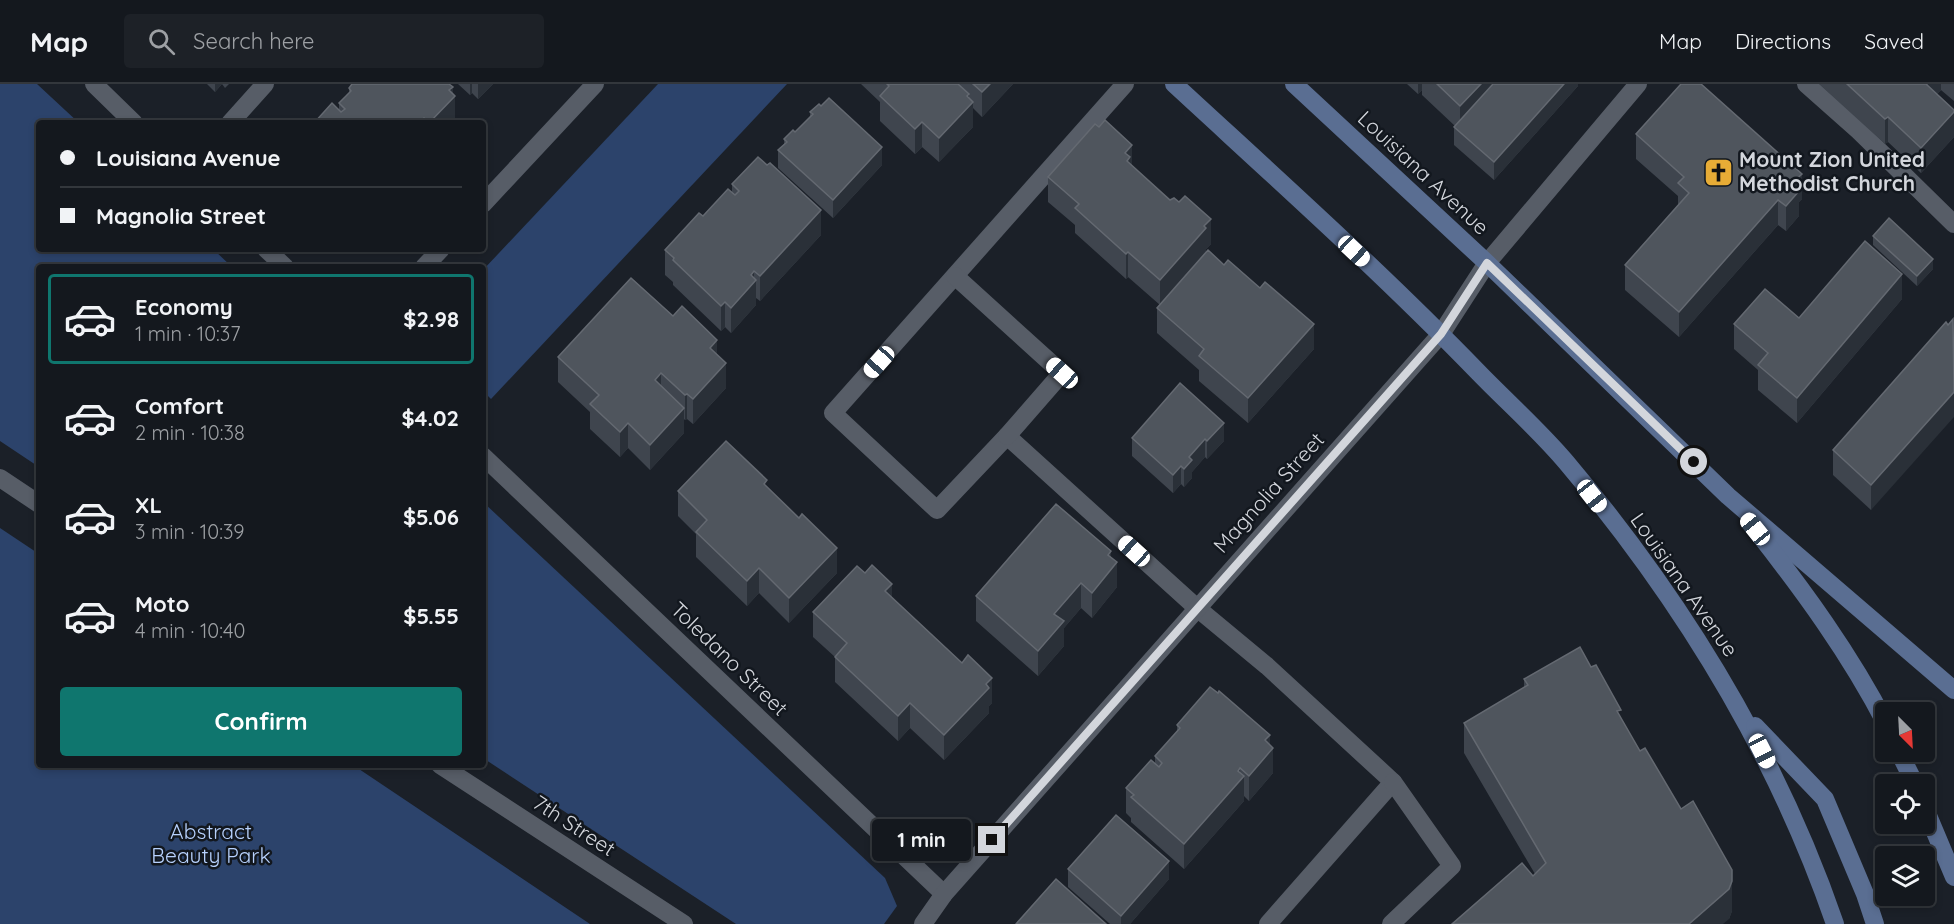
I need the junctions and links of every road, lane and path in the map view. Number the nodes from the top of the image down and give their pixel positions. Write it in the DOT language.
graph roads {
  1 [pos="94,84"];
  2 [pos="265,84"];
  3 [pos="595,84"];
  4 [pos="1125,84"];
  5 [pos="1174,84"];
  6 [pos="1294,84"];
  7 [pos="1638,84"];
  8 [pos="1806,84"];
  9 [pos="131,120"];
  10 [pos="233,120"];
  11 [pos="486,201"];
  12 [pos="1954,224"];
  13 [pos="269,252"];
  14 [pos="438,252"];
  15 [pos="1487,263"];
  16 [pos="282,264"];
  17 [pos="427,264"];
  18 [pos="955,276"];
  19 [pos="1441,334"];
  20 [pos="1007,436"];
  21 [pos="486,459"];
  22 [pos="0,478"];
  23 [pos="1728,495"];
  24 [pos="36,502"];
  25 [pos="1197,608"];
  26 [pos="1954,690"];
  27 [pos="1875,703"];
  28 [pos="1742,711"];
  29 [pos="445,768"];
  30 [pos="1394,782"];
  31 [pos="1935,832"];
  32 [pos="1954,877"];
  33 [pos="944,894"];
  34 [pos="684,924"];
  35 [pos="923,924"];
  36 [pos="1268,924"];
  37 [pos="1391,924"];
  38 [pos="1835,924"];
  39 [pos="1875,924"];
  1 -- 9 [label="street"];
  2 -- 10 [label="street"];
  3 -- 11 [label="street"];
  4 -- 18 [label="street"];
  5 -- 19 [label="street, Louisiana Avenue"];
  6 -- 15 [label="street, Louisiana Avenue"];
  7 -- 15 [label="street, Magnolia Street"];
  8 -- 12 [label="street"];
  13 -- 16 [label="street"];
  14 -- 17 [label="street"];
  15 -- 19 [label="street, Magnolia Street"];
  15 -- 23 [label="street, Louisiana Avenue"];
  18 -- 20 [label="street"];
  18 -- 20 [label="street"];
  19 -- 25 [label="street, Magnolia Street"];
  19 -- 28 [label="street, Louisiana Avenue"];
  20 -- 25 [label="street"];
  21 -- 33 [label="street, Toledano Street"];
  22 -- 24 [label="street"];
  23 -- 26 [label="street, Louisiana Avenue"];
  23 -- 27 [label="street, Louisiana Avenue"];
  25 -- 30 [label="street"];
  25 -- 33 [label="street, Magnolia Street"];
  28 -- 38 [label="street, Louisiana Avenue"];
  28 -- 39 [label="street, Louisiana Avenue"];
  29 -- 34 [label="street, 7th Street"];
  30 -- 36 [label="street"];
  30 -- 37 [label="street"];
  31 -- 32 [label="street"];
  33 -- 35 [label="street, Magnolia Street"];
}
